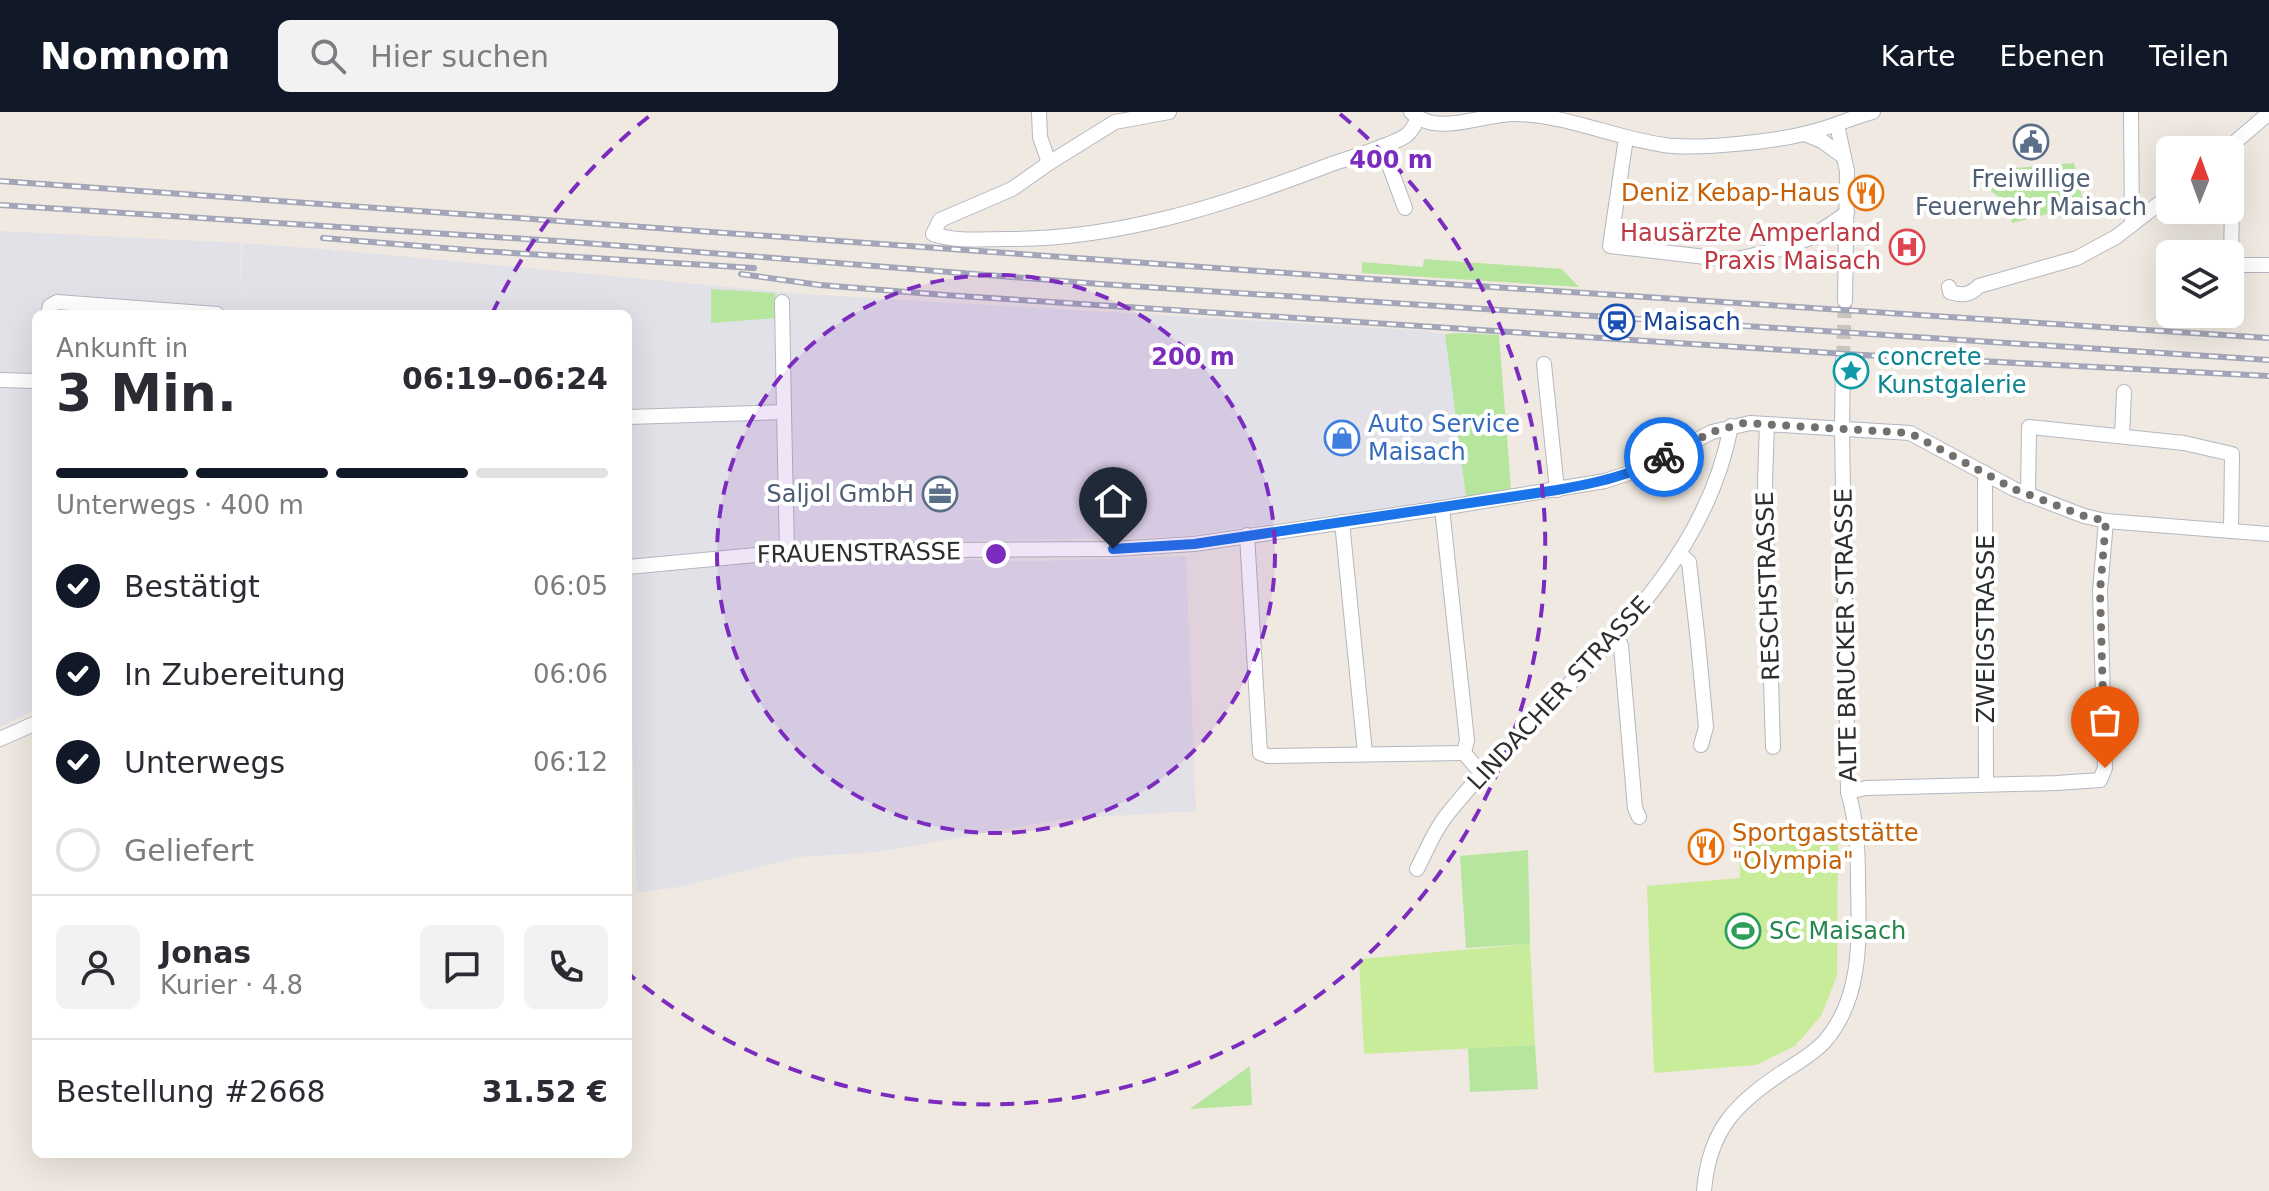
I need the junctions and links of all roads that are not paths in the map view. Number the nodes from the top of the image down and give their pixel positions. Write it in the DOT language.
graph roads {
  1 [pos="1039,112"];
  2 [pos="1169,112"];
  3 [pos="1873,112"];
  4 [pos="2131,112"];
  5 [pos="2269,113"];
  6 [pos="1415,116"];
  7 [pos="1115,117"];
  8 [pos="1856,118"];
  9 [pos="1834,126"];
  10 [pos="1805,134"];
  11 [pos="2242,136"];
  12 [pos="1626,138"];
  13 [pos="1382,146"];
  14 [pos="1839,153"];
  15 [pos="1049,163"];
  16 [pos="2156,206"];
  17 [pos="1405,208"];
  18 [pos="1847,213"];
  19 [pos="2230,224"];
  20 [pos="2132,225"];
  21 [pos="2269,265"];
  22 [pos="1949,287"];
  23 [pos="1845,301"];
  24 [pos="782,302"];
  25 [pos="49,310"];
  26 [pos="164,310"];
  27 [pos="1843,360"];
  28 [pos="1544,364"];
  29 [pos="32,377"];
  30 [pos="0,380"];
  31 [pos="2124,392"];
  32 [pos="784,412"];
  33 [pos="632,417"];
  34 [pos="1767,424"];
  35 [pos="1731,426"];
  36 [pos="1842,429"];
  37 [pos="2122,436"];
  38 [pos="1985,473"];
  39 [pos="1557,490"];
  40 [pos="2028,495"];
  41 [pos="1442,508"];
  42 [pos="2106,521"];
  43 [pos="1342,522"];
  44 [pos="2231,531"];
  45 [pos="2269,534"];
  46 [pos="1247,535"];
  47 [pos="787,552"];
  48 [pos="1679,553"];
  49 [pos="632,567"];
  50 [pos="1616,635"];
  51 [pos="32,725"];
  52 [pos="0,739"];
  53 [pos="1701,745"];
  54 [pos="1773,747"];
  55 [pos="1365,753"];
  56 [pos="1464,753"];
  57 [pos="1483,775"];
  58 [pos="1986,784"];
  59 [pos="1848,792"];
  60 [pos="1639,817"];
  61 [pos="1417,869"];
  62 [pos="1704,1191"];
  1 -- 15 [label="street"];
  2 -- 7 [label="street"];
  3 -- 8 [label="street"];
  4 -- 20 [label="street"];
  5 -- 11 [label="street"];
  6 -- 12 [label="street"];
  6 -- 13 [label="street"];
  7 -- 15 [label="street"];
  8 -- 9 [label="street"];
  8 -- 14 [label="street"];
  9 -- 10 [label="street"];
  9 -- 14 [label="street"];
  10 -- 12 [label="street"];
  10 -- 14 [label="street"];
  12 -- 18 [label="street"];
  13 -- 15 [label="street"];
  13 -- 17 [label="street"];
  14 -- 18 [label="street"];
  16 -- 20 [label="street"];
  18 -- 23 [label="street"];
  19 -- 21 [label="street"];
  20 -- 22 [label="street"];
  24 -- 32 [label="street"];
  25 -- 26 [label="street"];
  27 -- 36 [label="street, ALTE BRUCKER STRASSE"];
  28 -- 39 [label="street"];
  29 -- 30 [label="street"];
  31 -- 37 [label="street"];
  32 -- 33 [label="street"];
  32 -- 47 [label="street"];
  34 -- 35 [label="street, FRAUENSTRASSE"];
  34 -- 36 [label="street, FRAUENSTRASSE"];
  34 -- 54 [label="street, RESCHSTRASSE"];
  35 -- 39 [label="street, FRAUENSTRASSE"];
  35 -- 48 [label="street, LINDACHER STRASSE"];
  36 -- 38 [label="street, FRAUENSTRASSE"];
  36 -- 59 [label="street, ALTE BRUCKER STRASSE"];
  37 -- 40 [label="street"];
  37 -- 44 [label="street"];
  38 -- 40 [label="street, FRAUENSTRASSE"];
  38 -- 58 [label="street, ZWEIGSTRASSE"];
  39 -- 41 [label="street, FRAUENSTRASSE"];
  40 -- 42 [label="street, FRAUENSTRASSE"];
  41 -- 43 [label="street, FRAUENSTRASSE"];
  41 -- 56 [label="street"];
  42 -- 44 [label="street, FRAUENSTRASSE"];
  42 -- 58 [label="street"];
  43 -- 46 [label="street, FRAUENSTRASSE"];
  43 -- 55 [label="street"];
  44 -- 45 [label="street, FRAUENSTRASSE"];
  46 -- 47 [label="street, FRAUENSTRASSE"];
  46 -- 55 [label="street"];
  47 -- 49 [label="street, FRAUENSTRASSE"];
  48 -- 50 [label="street, LINDACHER STRASSE"];
  48 -- 53 [label="street"];
  50 -- 57 [label="street, LINDACHER STRASSE"];
  50 -- 60 [label="street"];
  51 -- 52 [label="street"];
  55 -- 56 [label="street"];
  56 -- 57 [label="street"];
  57 -- 61 [label="street, LINDACHER STRASSE"];
  58 -- 59 [label="street"];
  59 -- 62 [label="street, ALTE BRUCKER STRASSE"];
}
